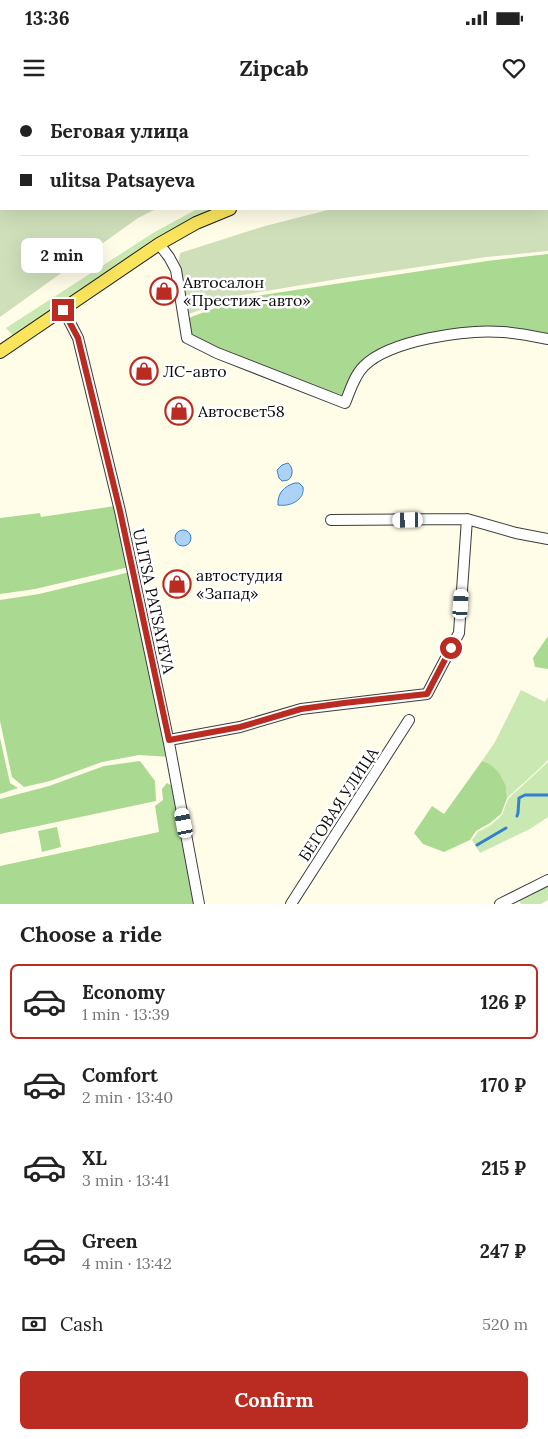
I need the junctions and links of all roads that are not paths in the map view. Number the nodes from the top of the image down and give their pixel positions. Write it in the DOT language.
graph roads {
  1 [pos="228,210"];
  2 [pos="159,244"];
  3 [pos="63,310"];
  4 [pos="548,339"];
  5 [pos="0,352"];
  6 [pos="466,519"];
  7 [pos="331,520"];
  8 [pos="548,539"];
  9 [pos="409,720"];
  10 [pos="169,740"];
  11 [pos="548,880"];
  12 [pos="199,904"];
  13 [pos="291,904"];
  14 [pos="500,904"];
  1 -- 2 [label="main road"];
  2 -- 3 [label="main road"];
  2 -- 4 [label="street"];
  3 -- 5 [label="main road"];
  3 -- 10 [label="street, ULITSA PATSAYEVA"];
  6 -- 7 [label="street"];
  6 -- 8 [label="street"];
  6 -- 10 [label="street"];
  9 -- 13 [label="street, БЕГОВАЯ УЛИЦА"];
  10 -- 12 [label="street, ULITSA PATSAYEVA"];
  11 -- 14 [label="street"];
}
